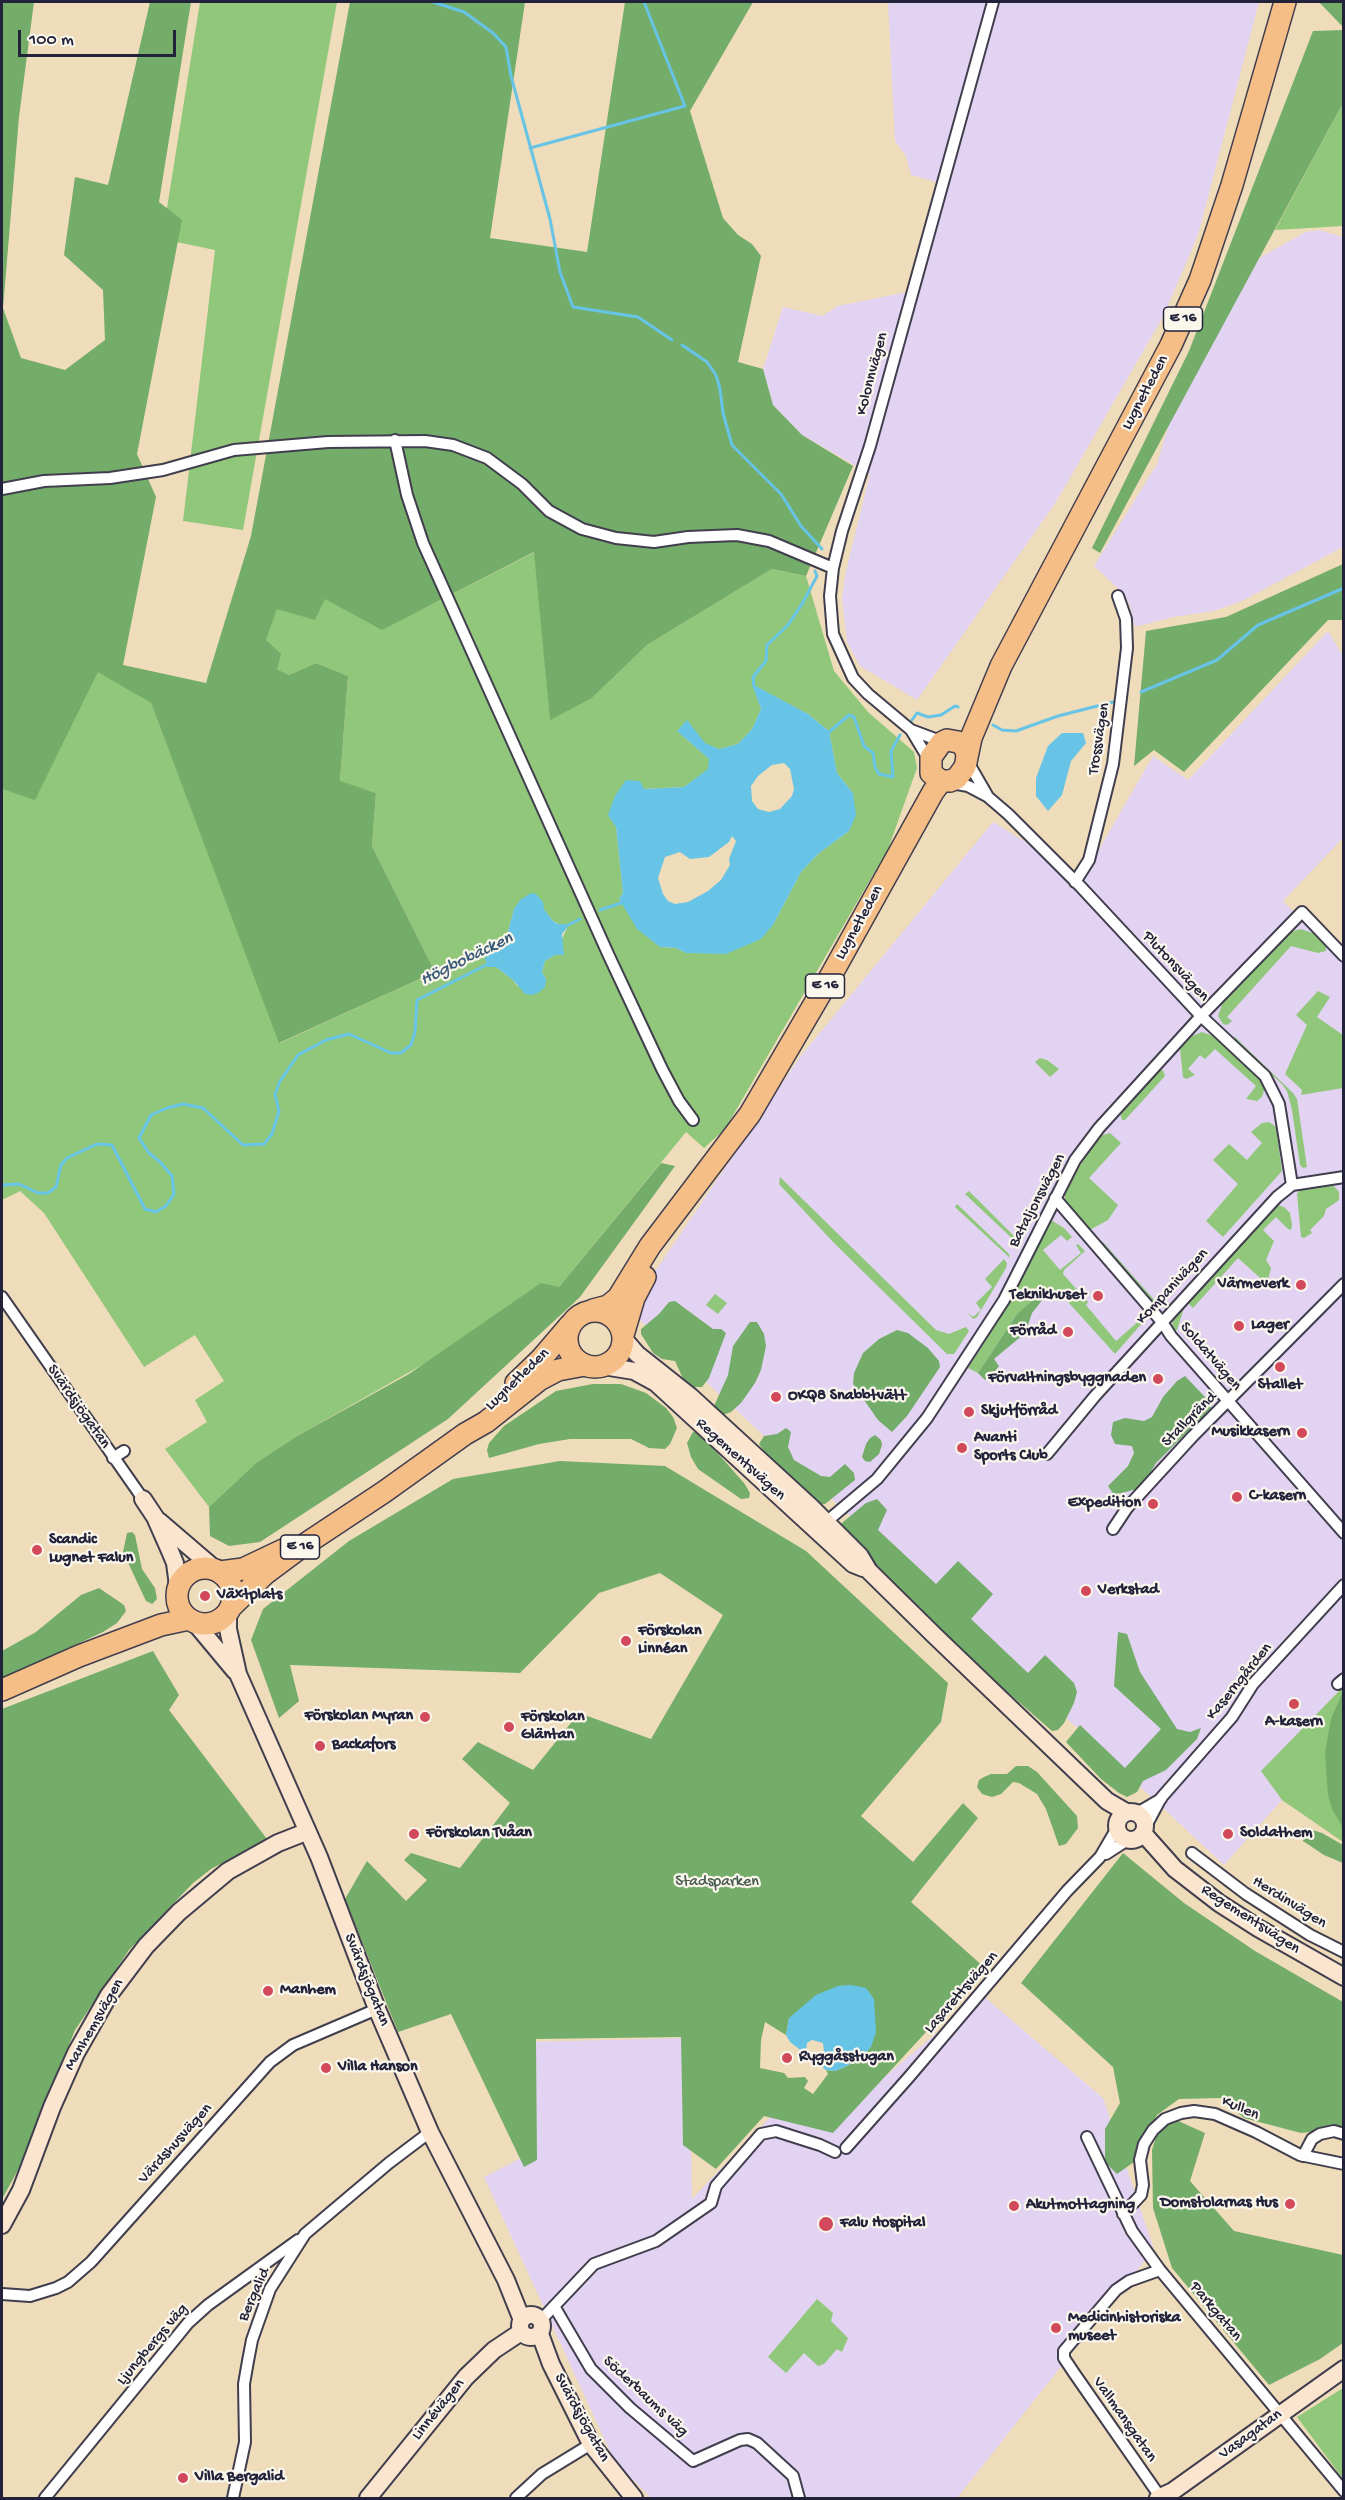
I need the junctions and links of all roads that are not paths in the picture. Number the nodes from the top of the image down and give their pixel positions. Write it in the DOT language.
graph roads {
  1 [pos="993,2"];
  2 [pos="1285,2"];
  3 [pos="395,440"];
  4 [pos="2,489"];
  5 [pos="832,568"];
  6 [pos="1118,596"];
  7 [pos="1000,666"];
  8 [pos="911,730"];
  9 [pos="945,741"];
  10 [pos="967,758"];
  11 [pos="937,772"];
  12 [pos="987,795"];
  13 [pos="1075,882"];
  14 [pos="1344,956"];
  15 [pos="1201,1016"];
  16 [pos="750,1114"];
  17 [pos="693,1120"];
  18 [pos="1343,1178"];
  19 [pos="1292,1185"];
  20 [pos="1055,1198"];
  21 [pos="1344,1284"];
  22 [pos="2,1297"];
  23 [pos="593,1311"];
  24 [pos="1162,1322"];
  25 [pos="570,1325"];
  26 [pos="623,1337"];
  27 [pos="594,1366"];
  28 [pos="685,1401"];
  29 [pos="1229,1402"];
  30 [pos="465,1434"];
  31 [pos="124,1450"];
  32 [pos="1047,1454"];
  33 [pos="113,1458"];
  34 [pos="375,1498"];
  35 [pos="143,1499"];
  36 [pos="155,1517"];
  37 [pos="822,1526"];
  38 [pos="1113,1529"];
  39 [pos="1344,1533"];
  40 [pos="217,1570"];
  41 [pos="1344,1585"];
  42 [pos="178,1589"];
  43 [pos="230,1609"];
  44 [pos="192,1621"];
  45 [pos="79,1656"];
  46 [pos="238,1674"];
  47 [pos="2,1690"];
  48 [pos="1161,1798"];
  49 [pos="1131,1827"];
  50 [pos="306,1832"];
  51 [pos="1192,1853"];
  52 [pos="1221,1877"];
  53 [pos="1208,1895"];
  54 [pos="1344,1952"];
  55 [pos="1344,1977"];
  56 [pos="377,2009"];
  57 [pos="430,2132"];
  58 [pos="1344,2134"];
  59 [pos="1087,2137"];
  60 [pos="1303,2156"];
  61 [pos="1344,2164"];
  62 [pos="1123,2214"];
  63 [pos="2,2225"];
  64 [pos="305,2234"];
  65 [pos="1160,2270"];
  66 [pos="2,2294"];
  67 [pos="554,2306"];
  68 [pos="531,2326"];
  69 [pos="1344,2369"];
  70 [pos="1280,2414"];
  71 [pos="591,2444"];
  72 [pos="1344,2491"];
  73 [pos="375,2495"];
  74 [pos="1160,2498"];
  75 [pos="45,2499"];
  76 [pos="233,2499"];
  77 [pos="516,2499"];
  78 [pos="634,2499"];
  79 [pos="799,2499"];
  1 -- 5 [label="street, Kolonnvägen"];
  2 -- 7 [label="highway, Lugnetleden / E 16"];
  3 -- 4 [label="street"];
  3 -- 5 [label="street"];
  3 -- 17 [label="street"];
  5 -- 8 [label="street, Kolonnvägen"];
  6 -- 13 [label="street, Trossvägen"];
  7 -- 9 [label="highway, Lugnetleden / E 16"];
  7 -- 10 [label="highway, Lugnetleden / E 16"];
  8 -- 9 [label="street, Kolonnvägen"];
  8 -- 11 [label="street, Kolonnvägen"];
  9 -- 10 [label="highway"];
  9 -- 11 [label="highway, E 16"];
  10 -- 11 [label="highway, E 16"];
  10 -- 12 [label="street, Plutonsvägen"];
  11 -- 12 [label="street, Plutonsvägen"];
  11 -- 16 [label="highway, Lugnetleden / E 16"];
  12 -- 13 [label="street, Plutonsvägen"];
  13 -- 15 [label="street, Plutonsvägen"];
  14 -- 15 [label="street, Bataljonsvägen"];
  15 -- 19 [label="street, Plutonsvägen"];
  15 -- 20 [label="street, Bataljonsvägen"];
  16 -- 23 [label="highway, Lugnetleden / E 16"];
  16 -- 26 [label="highway, Lugnetleden / E 16"];
  18 -- 19 [label="street"];
  19 -- 24 [label="street, Kompanivägen"];
  20 -- 24 [label="street, Soldatvägen"];
  20 -- 37 [label="street, Bataljonsvägen"];
  21 -- 29 [label="street, Stallgränd"];
  22 -- 33 [label="street, Svärdsjögatan"];
  23 -- 25 [label="highway, E 16"];
  23 -- 26 [label="highway"];
  24 -- 29 [label="street, Soldatvägen"];
  24 -- 32 [label="street, Kompanivägen"];
  25 -- 27 [label="highway"];
  25 -- 30 [label="highway, Lugnetleden / E 16"];
  26 -- 27 [label="highway, E 16"];
  26 -- 28 [label="street, Regementsvägen"];
  27 -- 28 [label="street, Regementsvägen"];
  27 -- 30 [label="highway, Lugnetleden / E 16"];
  28 -- 37 [label="street, Regementsvägen"];
  29 -- 38 [label="street, Stallgränd"];
  29 -- 39 [label="street, Soldatvägen"];
  30 -- 34 [label="highway, Lugnetleden / E 16"];
  31 -- 33 [label="street"];
  33 -- 35 [label="street, Svärdsjögatan"];
  34 -- 40 [label="highway, Lugnetleden / E 16"];
  34 -- 43 [label="highway, Lugnetleden / E 16"];
  35 -- 36 [label="street, Svärdsjögatan"];
  36 -- 40 [label="street, Svärdsjögatan"];
  36 -- 42 [label="street, Svärdsjögatan"];
  37 -- 49 [label="street, Regementsvägen"];
  40 -- 42 [label="highway, E 16"];
  40 -- 43 [label="highway"];
  41 -- 48 [label="street, Kaserngården"];
  42 -- 44 [label="highway"];
  42 -- 45 [label="highway, E 16"];
  43 -- 44 [label="highway, E 16"];
  43 -- 46 [label="street, Svärdsjögatan"];
  44 -- 45 [label="highway, E 16"];
  44 -- 46 [label="street, Svärdsjögatan"];
  45 -- 47 [label="highway, E 16"];
  46 -- 50 [label="street, Svärdsjögatan"];
  48 -- 49 [label="street, Kaserngården"];
  48 -- 49 [label="street, Kaserngården"];
  49 -- 53 [label="street, Regementsvägen"];
  49 -- 67 [label="street, Lasarettsvägen"];
  50 -- 56 [label="street, Svärdsjögatan"];
  50 -- 63 [label="street, Manhemsvägen"];
  51 -- 52 [label="street, Herdinvägen"];
  52 -- 53 [label="street"];
  52 -- 54 [label="street, Herdinvägen"];
  53 -- 55 [label="street, Regementsvägen"];
  56 -- 57 [label="street, Svärdsjögatan"];
  56 -- 66 [label="street, Värdshusvägen"];
  57 -- 64 [label="street, Bergalid"];
  57 -- 68 [label="street, Svärdsjögatan"];
  58 -- 60 [label="street"];
  59 -- 62 [label="street, Parkgatan"];
  60 -- 61 [label="street, Kullen"];
  60 -- 62 [label="street, Kullen"];
  62 -- 65 [label="street, Parkgatan"];
  64 -- 75 [label="street, Ljungbergs väg"];
  64 -- 76 [label="street, Bergalid"];
  65 -- 70 [label="street, Parkgatan"];
  65 -- 74 [label="street, Vallmansgatan"];
  67 -- 68 [label="street"];
  67 -- 79 [label="street, Söderbaums väg"];
  68 -- 71 [label="street, Svärdsjögatan"];
  68 -- 73 [label="street, Linnévägen"];
  69 -- 70 [label="street, Vasagatan"];
  70 -- 72 [label="street, Parkgatan"];
  70 -- 74 [label="street, Vasagatan"];
  71 -- 77 [label="street"];
  71 -- 78 [label="street, Svärdsjögatan"];
}
